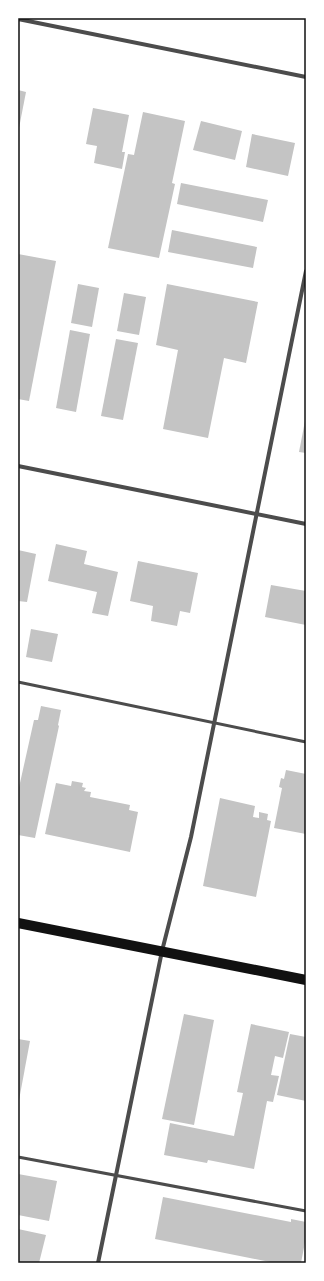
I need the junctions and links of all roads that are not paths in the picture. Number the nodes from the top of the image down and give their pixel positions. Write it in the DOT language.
graph roads {
  1 [pos="18,18"];
  2 [pos="306,77"];
  3 [pos="306,271"];
  4 [pos="301,296"];
  5 [pos="306,297"];
  6 [pos="18,466"];
  7 [pos="257,514"];
  8 [pos="306,524"];
  9 [pos="18,682"];
  10 [pos="214,724"];
  11 [pos="306,742"];
  12 [pos="18,923"];
  13 [pos="162,951"];
  14 [pos="306,980"];
  15 [pos="18,1157"];
  16 [pos="116,1175"];
  17 [pos="306,1211"];
  18 [pos="98,1263"];
  1 -- 2 [label="street"];
  3 -- 4 [label="street"];
  4 -- 5 [label="lane"];
  4 -- 7 [label="street"];
  6 -- 7 [label="street"];
  7 -- 8 [label="street"];
  7 -- 10 [label="street"];
  9 -- 10 [label="lane"];
  10 -- 11 [label="lane"];
  10 -- 13 [label="street"];
  12 -- 13 [label="main road"];
  13 -- 14 [label="main road"];
  13 -- 16 [label="street"];
  15 -- 16 [label="lane"];
  16 -- 17 [label="lane"];
  16 -- 18 [label="street"];
}
